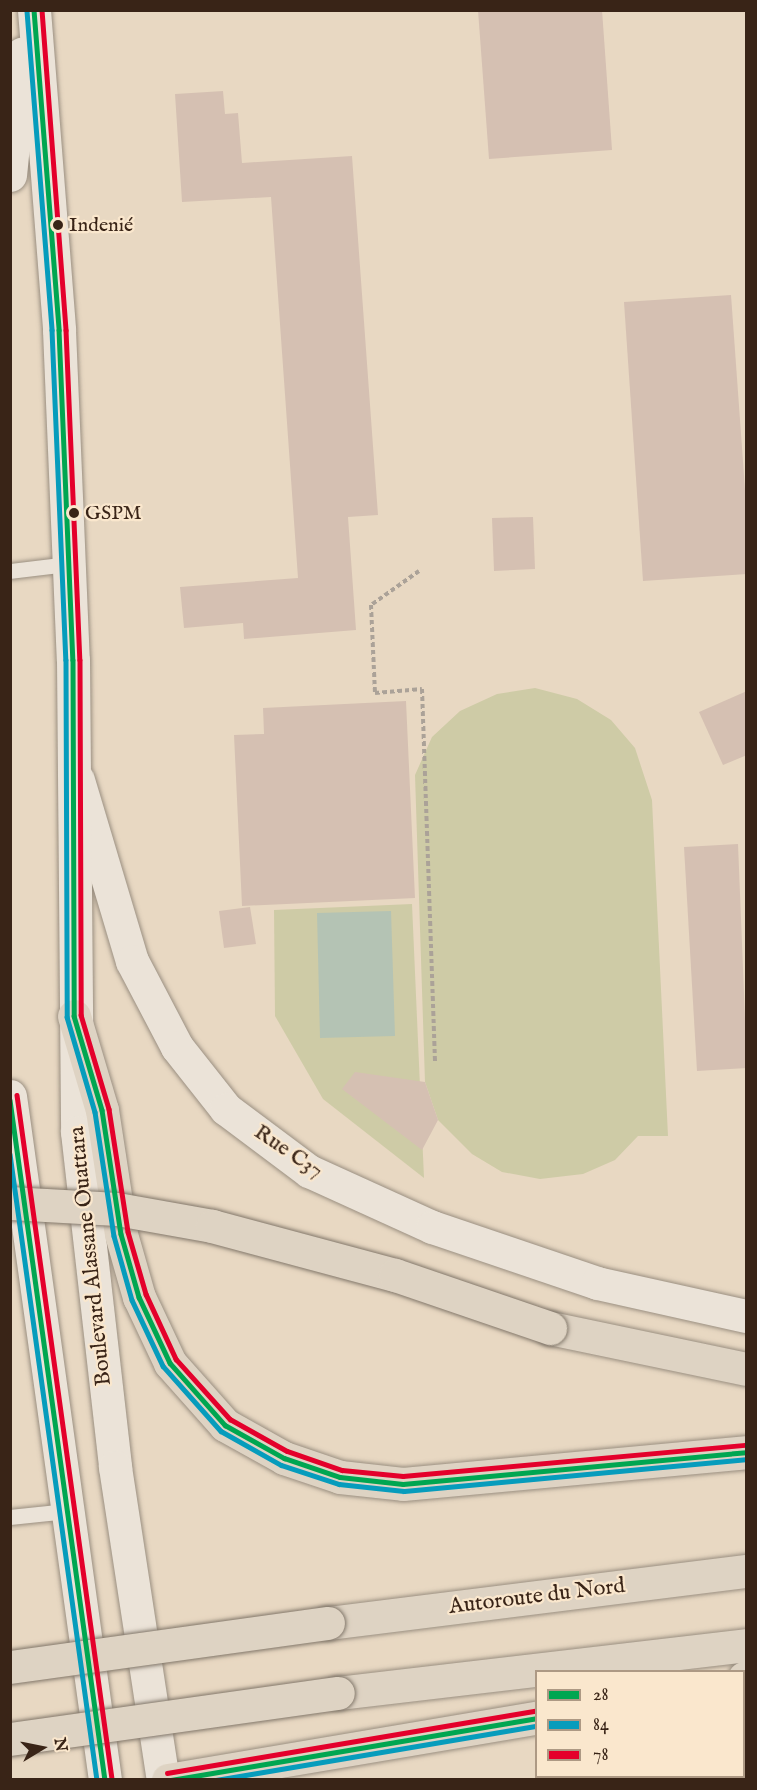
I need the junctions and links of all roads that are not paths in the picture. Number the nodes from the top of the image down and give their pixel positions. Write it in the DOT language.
graph roads {
  1 [pos="27,10"];
  2 [pos="34,10"];
  3 [pos="10,175"];
  4 [pos="68,564"];
  5 [pos="10,571"];
  6 [pos="74,766"];
  7 [pos="74,1016"];
  8 [pos="10,1096"];
  9 [pos="10,1203"];
  10 [pos="747,1316"];
  11 [pos="747,1369"];
  12 [pos="747,1452"];
  13 [pos="67,1511"];
  14 [pos="10,1517"];
  15 [pos="747,1571"];
  16 [pos="747,1645"];
  17 [pos="10,1667"];
  18 [pos="535,1670"];
  19 [pos="538,1670"];
  20 [pos="535,1718"];
  21 [pos="10,1739"];
  22 [pos="105,1779"];
  23 [pos="163,1779"];
  24 [pos="168,1779"];
  1 -- 3 [label="main road"];
  2 -- 4 [label="main road, Boulevard Alassane Ouattara"];
  4 -- 5 [label="lane"];
  4 -- 6 [label="main road, Boulevard Alassane Ouattara"];
  6 -- 7 [label="main road, Boulevard Alassane Ouattara"];
  6 -- 10 [label="main road, Rue C37"];
  7 -- 12 [label="highway"];
  7 -- 23 [label="main road, Boulevard Alassane Ouattara"];
  8 -- 13 [label="main road"];
  9 -- 11 [label="highway, bridge"];
  13 -- 14 [label="lane"];
  13 -- 22 [label="main road"];
  15 -- 17 [label="highway, Autoroute du Nord, bridge"];
  16 -- 19 [label="highway, bridge"];
  18 -- 21 [label="highway, bridge"];
  20 -- 24 [label="highway"];
}
